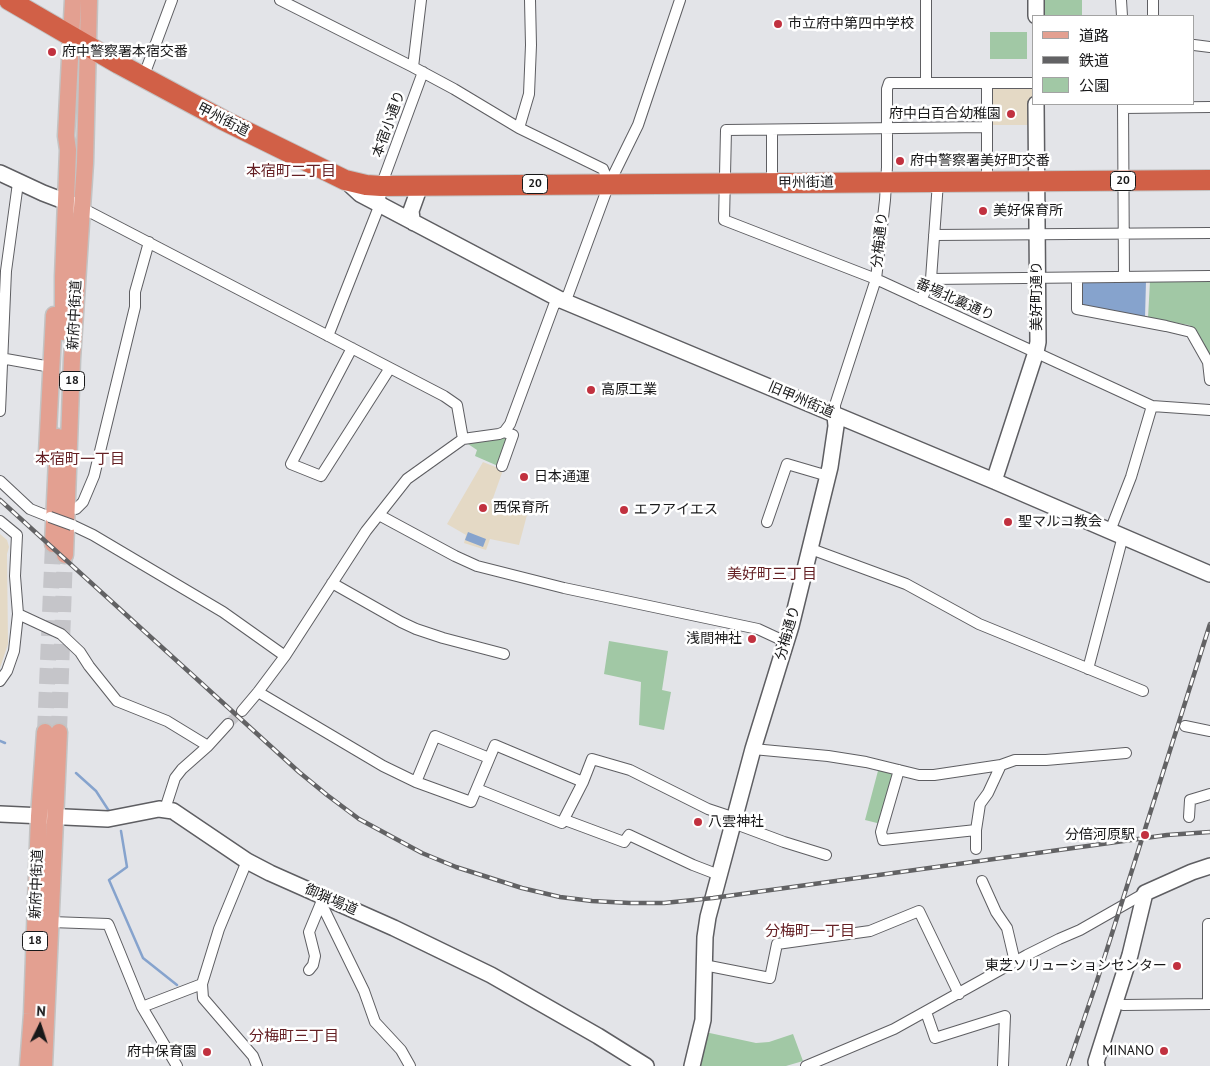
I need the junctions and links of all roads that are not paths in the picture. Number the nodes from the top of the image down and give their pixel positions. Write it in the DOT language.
graph roads {
  1 [pos="9,0"];
  2 [pos="73,0"];
  3 [pos="172,0"];
  4 [pos="280,0"];
  5 [pos="421,0"];
  6 [pos="530,0"];
  7 [pos="680,0"];
  8 [pos="926,0"];
  9 [pos="1036,0"];
  10 [pos="1121,0"];
  11 [pos="1153,0"];
  12 [pos="89,6"];
  13 [pos="1036,15"];
  14 [pos="1122,15"];
  15 [pos="1153,15"];
  16 [pos="79,42"];
  17 [pos="1195,45"];
  18 [pos="1210,47"];
  19 [pos="413,67"];
  20 [pos="423,72"];
  21 [pos="143,78"];
  22 [pos="926,83"];
  23 [pos="987,83"];
  24 [pos="1032,83"];
  25 [pos="1036,105"];
  26 [pos="1123,106"];
  27 [pos="1210,107"];
  28 [pos="987,127"];
  29 [pos="519,128"];
  30 [pos="887,128"];
  31 [pos="772,130"];
  32 [pos="0,173"];
  33 [pos="1210,180"];
  34 [pos="1124,181"];
  35 [pos="18,182"];
  36 [pos="938,182"];
  37 [pos="987,182"];
  38 [pos="1037,182"];
  39 [pos="772,183"];
  40 [pos="885,183"];
  41 [pos="609,184"];
  42 [pos="724,184"];
  43 [pos="411,186"];
  44 [pos="380,195"];
  45 [pos="66,202"];
  46 [pos="82,208"];
  47 [pos="414,223"];
  48 [pos="1124,234"];
  49 [pos="1210,234"];
  50 [pos="934,235"];
  51 [pos="1037,235"];
  52 [pos="80,239"];
  53 [pos="149,242"];
  54 [pos="3,270"];
  55 [pos="1210,276"];
  56 [pos="63,277"];
  57 [pos="1124,277"];
  58 [pos="1037,278"];
  59 [pos="1076,278"];
  60 [pos="876,279"];
  61 [pos="931,279"];
  62 [pos="561,300"];
  63 [pos="921,300"];
  64 [pos="328,336"];
  65 [pos="352,348"];
  66 [pos="1036,352"];
  67 [pos="1,358"];
  68 [pos="51,368"];
  69 [pos="390,368"];
  70 [pos="1210,380"];
  71 [pos="1152,406"];
  72 [pos="1210,410"];
  73 [pos="0,411"];
  74 [pos="835,415"];
  75 [pos="504,432"];
  76 [pos="463,439"];
  77 [pos="502,466"];
  78 [pos="828,476"];
  79 [pos="0,481"];
  80 [pos="994,481"];
  81 [pos="76,508"];
  82 [pos="379,515"];
  83 [pos="46,516"];
  84 [pos="0,521"];
  85 [pos="767,522"];
  86 [pos="74,525"];
  87 [pos="1116,534"];
  88 [pos="810,549"];
  89 [pos="1210,574"];
  90 [pos="332,583"];
  91 [pos="18,614"];
  92 [pos="786,642"];
  93 [pos="504,654"];
  94 [pos="285,656"];
  95 [pos="1088,669"];
  96 [pos="0,681"];
  97 [pos="1143,691"];
  98 [pos="258,692"];
  99 [pos="242,711"];
  100 [pos="228,724"];
  101 [pos="1185,726"];
  102 [pos="1210,731"];
  103 [pos="208,746"];
  104 [pos="753,749"];
  105 [pos="1126,753"];
  106 [pos="489,758"];
  107 [pos="1001,765"];
  108 [pos="899,770"];
  109 [pos="416,782"];
  110 [pos="583,782"];
  111 [pos="477,789"];
  112 [pos="1210,794"];
  113 [pos="166,809"];
  114 [pos="0,814"];
  115 [pos="39,816"];
  116 [pos="56,817"];
  117 [pos="1189,817"];
  118 [pos="565,820"];
  119 [pos="734,820"];
  120 [pos="976,830"];
  121 [pos="976,849"];
  122 [pos="826,855"];
  123 [pos="247,860"];
  124 [pos="1210,866"];
  125 [pos="719,875"];
  126 [pos="982,881"];
  127 [pos="1144,893"];
  128 [pos="322,900"];
  129 [pos="52,922"];
  130 [pos="1210,924"];
  131 [pos="1014,962"];
  132 [pos="704,965"];
  133 [pos="309,970"];
  134 [pos="202,984"];
  135 [pos="959,994"];
  136 [pos="1209,1004"];
  137 [pos="1123,1005"];
  138 [pos="142,1007"];
  139 [pos="926,1012"];
  140 [pos="28,1066"];
  141 [pos="44,1066"];
  142 [pos="177,1066"];
  143 [pos="257,1066"];
  144 [pos="410,1066"];
  145 [pos="646,1066"];
  146 [pos="692,1066"];
  147 [pos="806,1066"];
  148 [pos="1003,1066"];
  149 [pos="1097,1066"];
  1 -- 16 [label="highway, 20"];
  2 -- 16 [label="main road"];
  3 -- 21 [label="street"];
  4 -- 19 [label="street"];
  5 -- 19 [label="street"];
  6 -- 29 [label="street"];
  7 -- 41 [label="street"];
  8 -- 22 [label="street"];
  9 -- 13 [label="street"];
  10 -- 14 [label="street"];
  11 -- 15 [label="street"];
  12 -- 16 [label="main road"];
  16 -- 21 [label="highway, 甲州街道 / 20"];
  16 -- 45 [label="main road, 新府中街道 / 18"];
  16 -- 46 [label="main road, 新府中街道 / 18"];
  17 -- 18 [label="street"];
  19 -- 20 [label="street"];
  20 -- 29 [label="street"];
  20 -- 44 [label="street, 本宿小通り"];
  21 -- 44 [label="highway, 甲州街道 / 20"];
  22 -- 23 [label="street"];
  22 -- 30 [label="street, 分梅通り"];
  23 -- 24 [label="street"];
  23 -- 28 [label="street"];
  25 -- 38 [label="street, 美好町通り"];
  26 -- 27 [label="street"];
  26 -- 34 [label="street"];
  28 -- 30 [label="street"];
  28 -- 37 [label="street"];
  29 -- 41 [label="street"];
  30 -- 31 [label="street"];
  30 -- 40 [label="street, 分梅通り"];
  31 -- 39 [label="street"];
  31 -- 42 [label="street"];
  32 -- 35 [label="street"];
  33 -- 34 [label="highway, 甲州街道 / 20"];
  34 -- 38 [label="highway, 甲州街道 / 20"];
  34 -- 48 [label="street"];
  35 -- 45 [label="street"];
  35 -- 54 [label="street"];
  36 -- 37 [label="highway, 甲州街道 / 20"];
  36 -- 40 [label="highway, 甲州街道 / 20"];
  36 -- 50 [label="street"];
  37 -- 38 [label="highway, 甲州街道 / 20"];
  38 -- 51 [label="street, 美好町通り"];
  39 -- 40 [label="highway, 甲州街道 / 20"];
  39 -- 42 [label="highway, 甲州街道 / 20"];
  40 -- 60 [label="street, 分梅通り"];
  41 -- 42 [label="highway, 甲州街道 / 20"];
  41 -- 43 [label="highway, 甲州街道 / 20"];
  41 -- 62 [label="street"];
  42 -- 60 [label="street, 番場北裏通り"];
  43 -- 44 [label="highway, 20"];
  43 -- 47 [label="street"];
  44 -- 47 [label="street, 旧甲州街道"];
  44 -- 64 [label="street, 本宿小通り"];
  45 -- 46 [label="street"];
  45 -- 56 [label="main road, 新府中街道 / 18"];
  46 -- 52 [label="main road, 新府中街道 / 18"];
  46 -- 53 [label="street"];
  47 -- 62 [label="street, 旧甲州街道"];
  48 -- 49 [label="street"];
  48 -- 51 [label="street"];
  48 -- 57 [label="street"];
  50 -- 51 [label="street"];
  50 -- 61 [label="street"];
  51 -- 58 [label="street, 美好町通り"];
  52 -- 56 [label="main road, 新府中街道 / 18"];
  52 -- 81 [label="main road"];
  53 -- 64 [label="street"];
  53 -- 81 [label="street"];
  54 -- 67 [label="street"];
  55 -- 57 [label="street"];
  56 -- 68 [label="main road"];
  57 -- 59 [label="street"];
  58 -- 59 [label="street"];
  58 -- 61 [label="street"];
  58 -- 66 [label="street, 美好町通り"];
  59 -- 70 [label="street"];
  60 -- 63 [label="street, 番場北裏通り"];
  60 -- 74 [label="street, 分梅通り"];
  61 -- 63 [label="street"];
  62 -- 74 [label="street, 旧甲州街道"];
  62 -- 75 [label="street"];
  63 -- 66 [label="street, 番場北裏通り"];
  64 -- 65 [label="street"];
  65 -- 69 [label="street"];
  65 -- 69 [label="street"];
  66 -- 71 [label="street, 番場北裏通り"];
  66 -- 80 [label="street, 美好町通り"];
  67 -- 68 [label="street"];
  67 -- 73 [label="street"];
  68 -- 83 [label="main road"];
  69 -- 76 [label="street"];
  71 -- 72 [label="street, 番場北裏通り"];
  71 -- 87 [label="street"];
  74 -- 78 [label="street, 分梅通り"];
  74 -- 80 [label="street, 旧甲州街道"];
  75 -- 76 [label="street"];
  75 -- 77 [label="street"];
  76 -- 82 [label="street"];
  78 -- 85 [label="street"];
  78 -- 88 [label="street, 分梅通り"];
  79 -- 83 [label="street"];
  80 -- 87 [label="street, 旧甲州街道"];
  81 -- 86 [label="main road"];
  82 -- 90 [label="street"];
  82 -- 92 [label="street"];
  83 -- 86 [label="street, bridge"];
  84 -- 91 [label="street"];
  86 -- 94 [label="street"];
  87 -- 89 [label="street, 旧甲州街道"];
  87 -- 95 [label="street"];
  88 -- 92 [label="street, 分梅通り"];
  88 -- 95 [label="street"];
  90 -- 93 [label="street"];
  90 -- 94 [label="street"];
  91 -- 96 [label="street"];
  91 -- 103 [label="street"];
  92 -- 104 [label="street, 分梅通り"];
  94 -- 98 [label="street"];
  95 -- 97 [label="street"];
  98 -- 99 [label="street"];
  98 -- 109 [label="street"];
  100 -- 103 [label="street"];
  101 -- 102 [label="street"];
  103 -- 113 [label="street"];
  104 -- 108 [label="street"];
  104 -- 119 [label="street, 分梅通り"];
  105 -- 107 [label="street"];
  106 -- 109 [label="street"];
  106 -- 110 [label="street"];
  106 -- 111 [label="street"];
  107 -- 108 [label="street"];
  107 -- 120 [label="street"];
  108 -- 120 [label="street"];
  109 -- 111 [label="street"];
  110 -- 118 [label="street"];
  110 -- 119 [label="street"];
  111 -- 118 [label="street"];
  112 -- 117 [label="street"];
  113 -- 116 [label="street"];
  113 -- 123 [label="street, 御猟場道"];
  114 -- 115 [label="street"];
  115 -- 116 [label="street"];
  115 -- 116 [label="main road, 新府中街道 / 18"];
  115 -- 140 [label="main road, 新府中街道 / 18"];
  116 -- 129 [label="main road, 新府中街道 / 18"];
  118 -- 125 [label="street"];
  119 -- 122 [label="street"];
  119 -- 125 [label="street, 分梅通り"];
  120 -- 121 [label="street"];
  123 -- 128 [label="street, 御猟場道"];
  123 -- 134 [label="street"];
  124 -- 127 [label="street"];
  125 -- 132 [label="street, 分梅通り"];
  126 -- 131 [label="street"];
  127 -- 131 [label="street"];
  127 -- 149 [label="street"];
  128 -- 133 [label="street"];
  128 -- 144 [label="street"];
  128 -- 145 [label="street, 御猟場道"];
  129 -- 138 [label="street"];
  129 -- 141 [label="main road, 新府中街道 / 18"];
  130 -- 136 [label="street"];
  131 -- 135 [label="street"];
  132 -- 135 [label="street"];
  132 -- 146 [label="street, 分梅通り"];
  134 -- 138 [label="street"];
  134 -- 143 [label="street"];
  135 -- 139 [label="street"];
  136 -- 137 [label="street"];
  138 -- 142 [label="street"];
  139 -- 147 [label="street"];
  139 -- 148 [label="street"];
}
